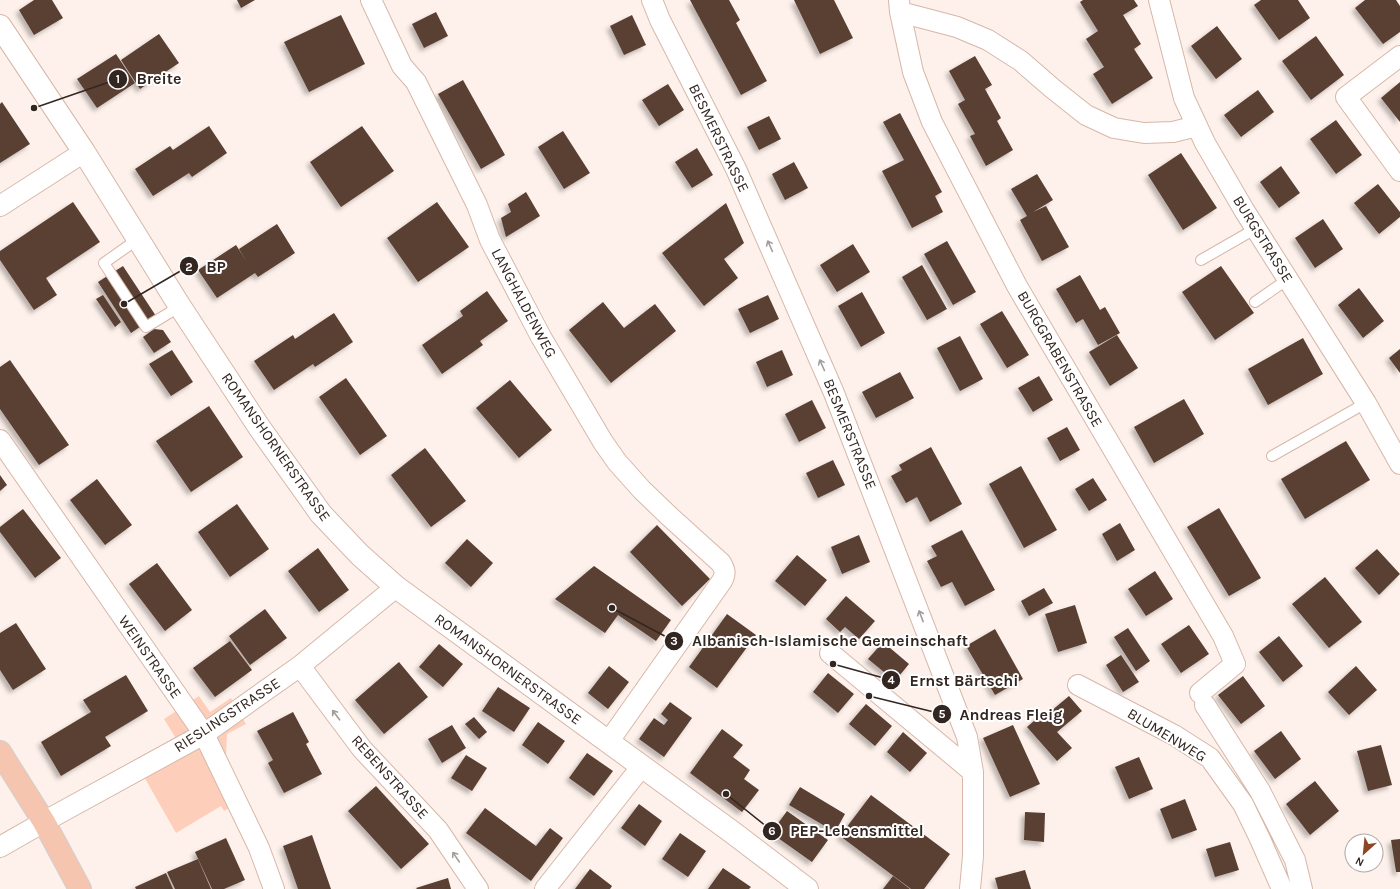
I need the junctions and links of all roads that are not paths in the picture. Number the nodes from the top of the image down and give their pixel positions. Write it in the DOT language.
graph roads {
  1 [pos="371,0"];
  2 [pos="652,0"];
  3 [pos="1159,0"];
  4 [pos="900,6"];
  5 [pos="0,26"];
  6 [pos="1400,56"];
  7 [pos="1196,126"];
  8 [pos="84,152"];
  9 [pos="1400,171"];
  10 [pos="0,206"];
  11 [pos="1256,229"];
  12 [pos="138,240"];
  13 [pos="1201,260"];
  14 [pos="1288,279"];
  15 [pos="1255,302"];
  16 [pos="178,305"];
  17 [pos="1366,403"];
  18 [pos="0,440"];
  19 [pos="1272,456"];
  20 [pos="1400,464"];
  21 [pos="396,587"];
  22 [pos="830,653"];
  23 [pos="300,666"];
  24 [pos="1078,685"];
  25 [pos="204,734"];
  26 [pos="609,741"];
  27 [pos="0,752"];
  28 [pos="642,766"];
  29 [pos="973,772"];
  30 [pos="44,822"];
  31 [pos="0,847"];
  32 [pos="80,889"];
  33 [pos="274,889"];
  34 [pos="478,889"];
  35 [pos="545,889"];
  36 [pos="807,889"];
  37 [pos="970,889"];
  38 [pos="1282,889"];
  39 [pos="1302,889"];
  1 -- 26 [label="street, LANGHALDENWEG"];
  29 -- 2 [label="street, BESMERSTRASSE, one-way"];
  3 -- 7 [label="street, BURGSTRASSE"];
  4 -- 7 [label="street"];
  4 -- 39 [label="street, BURGGRABENSTRASSE"];
  5 -- 8 [label="street, ROMANSHORNERSTRASSE"];
  6 -- 9 [label="street"];
  7 -- 11 [label="street, BURGSTRASSE"];
  8 -- 10 [label="street"];
  8 -- 12 [label="street, ROMANSHORNERSTRASSE"];
  11 -- 13 [label="lane"];
  11 -- 14 [label="street, BURGSTRASSE"];
  12 -- 16 [label="street, ROMANSHORNERSTRASSE"];
  12 -- 16 [label="lane"];
  14 -- 15 [label="lane"];
  14 -- 17 [label="street, BURGSTRASSE"];
  16 -- 21 [label="street, ROMANSHORNERSTRASSE"];
  17 -- 19 [label="lane"];
  17 -- 20 [label="street, BURGSTRASSE"];
  18 -- 25 [label="street, WEINSTRASSE"];
  21 -- 23 [label="street, RIESLINGSTRASSE"];
  21 -- 26 [label="street, ROMANSHORNERSTRASSE"];
  22 -- 29 [label="street"];
  23 -- 25 [label="street, RIESLINGSTRASSE"];
  34 -- 23 [label="street, REBENSTRASSE, one-way"];
  24 -- 38 [label="street, BLUMENWEG"];
  25 -- 30 [label="street, RIESLINGSTRASSE"];
  25 -- 33 [label="street, WEINSTRASSE"];
  26 -- 28 [label="street, ROMANSHORNERSTRASSE"];
  27 -- 30 [label="main road"];
  28 -- 35 [label="street"];
  28 -- 36 [label="street, ROMANSHORNERSTRASSE"];
  29 -- 37 [label="street, BESMERSTRASSE"];
  30 -- 31 [label="street, RIESLINGSTRASSE"];
  30 -- 32 [label="main road"];
}
